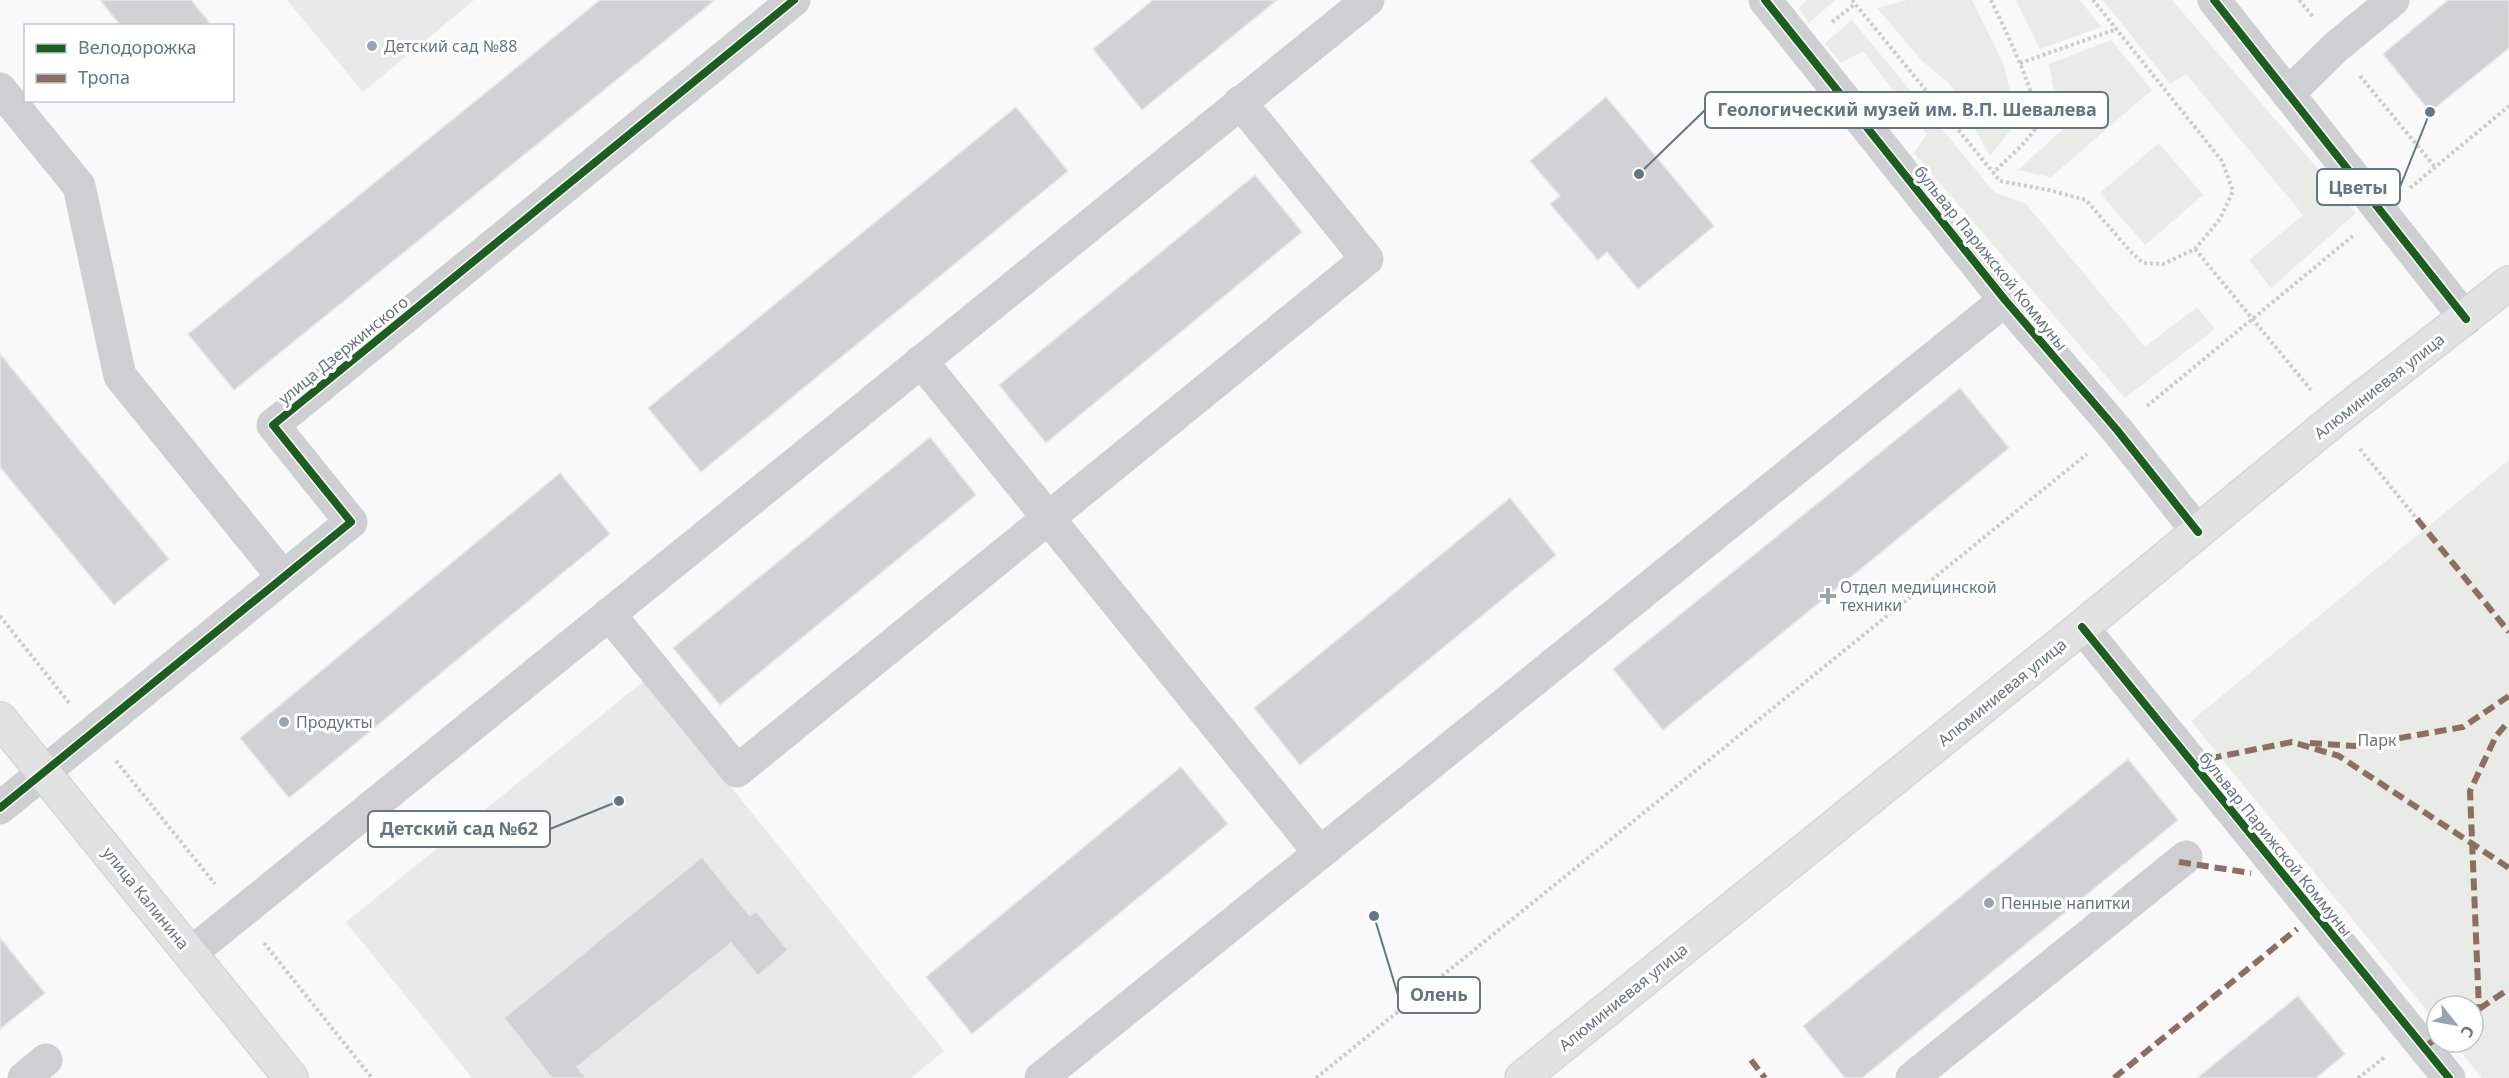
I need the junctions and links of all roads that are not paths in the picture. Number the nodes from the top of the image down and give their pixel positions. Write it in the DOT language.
graph roads {
  1 [pos="794,0"];
  2 [pos="1368,0"];
  3 [pos="1765,0"];
  4 [pos="2214,0"];
  5 [pos="2393,0"];
  6 [pos="0,89"];
  7 [pos="2289,93"];
  8 [pos="1240,102"];
  9 [pos="2509,283"];
  10 [pos="2006,300"];
  11 [pos="2466,319"];
  12 [pos="921,361"];
  13 [pos="1048,518"];
  14 [pos="2198,532"];
  15 [pos="283,577"];
  16 [pos="609,614"];
  17 [pos="2082,627"];
  18 [pos="0,719"];
  19 [pos="43,772"];
  20 [pos="0,808"];
  21 [pos="1319,852"];
  22 [pos="2186,857"];
  23 [pos="191,953"];
  24 [pos="291,1078"];
  25 [pos="1041,1078"];
  26 [pos="1522,1078"];
  27 [pos="1912,1078"];
  28 [pos="2450,1078"];
  1 -- 15 [label="street, улица Дзержинского"];
  2 -- 8 [label="street"];
  3 -- 10 [label="street, бульвар Парижской Коммуны"];
  4 -- 7 [label="street"];
  5 -- 7 [label="street"];
  6 -- 15 [label="street"];
  7 -- 11 [label="street"];
  8 -- 12 [label="street"];
  8 -- 13 [label="street"];
  9 -- 11 [label="main road, Алюминиевая улица"];
  10 -- 14 [label="street, бульвар Парижской Коммуны"];
  10 -- 21 [label="street"];
  11 -- 14 [label="main road, Алюминиевая улица"];
  12 -- 13 [label="street"];
  12 -- 16 [label="street"];
  13 -- 16 [label="street"];
  13 -- 21 [label="street"];
  14 -- 17 [label="main road, Алюминиевая улица"];
  15 -- 19 [label="street, улица Дзержинского"];
  16 -- 23 [label="street"];
  17 -- 26 [label="main road, Алюминиевая улица"];
  17 -- 28 [label="street, бульвар Парижской Коммуны"];
  18 -- 19 [label="main road, улица Калинина"];
  19 -- 20 [label="street, улица Дзержинского"];
  19 -- 23 [label="main road, улица Калинина"];
  21 -- 25 [label="street"];
  22 -- 27 [label="street"];
  23 -- 24 [label="main road, улица Калинина"];
}
